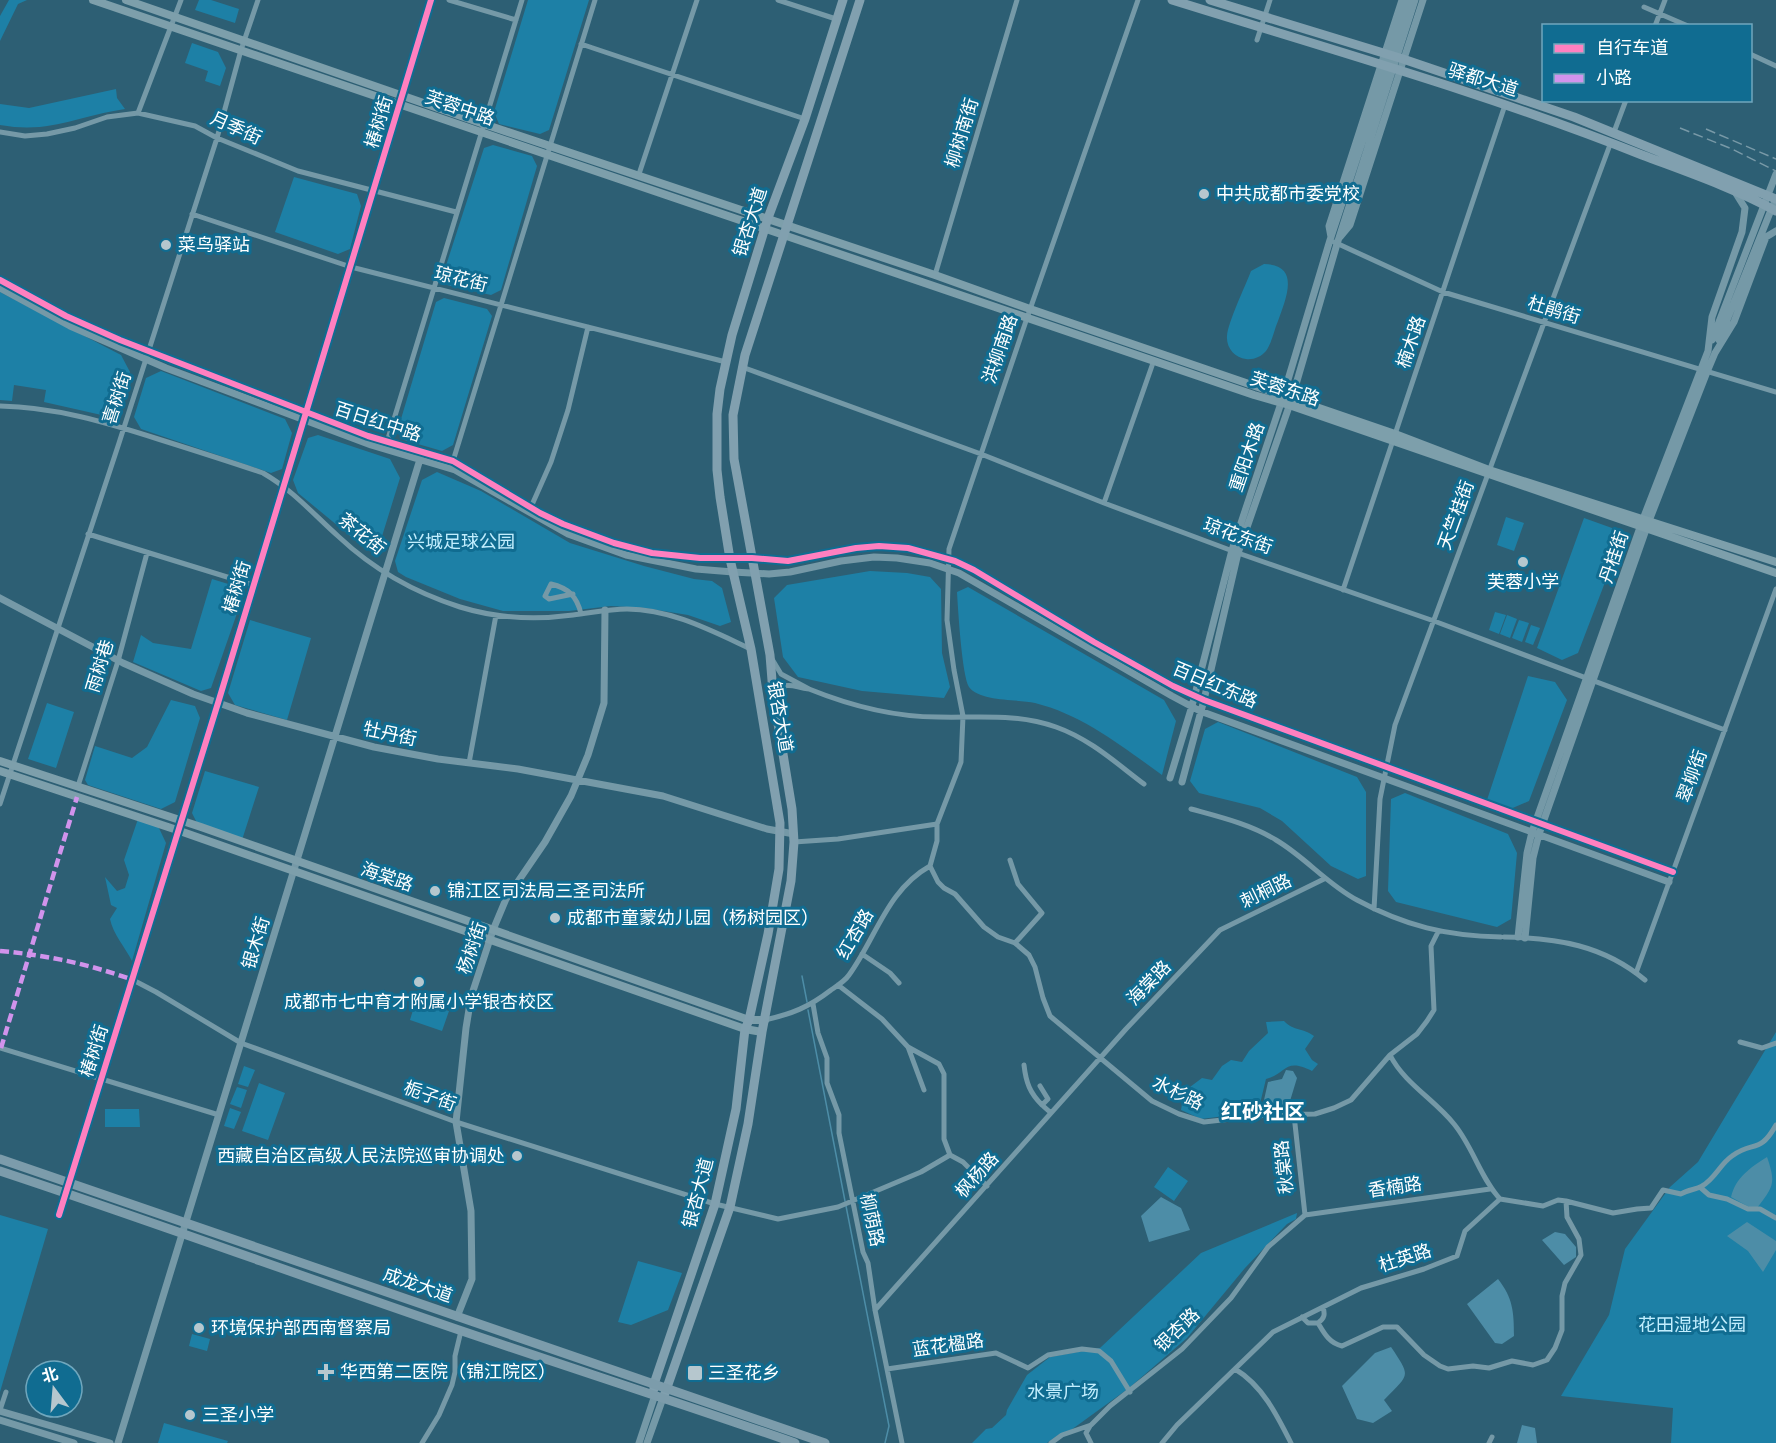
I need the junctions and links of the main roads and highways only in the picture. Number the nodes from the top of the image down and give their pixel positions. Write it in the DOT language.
graph roads {
  1 [pos="93,0"];
  2 [pos="126,0"];
  3 [pos="843,0"];
  4 [pos="860,0"];
  5 [pos="1172,0"];
  6 [pos="1210,0"];
  7 [pos="243,46"];
  8 [pos="483,128"];
  9 [pos="1776,198"];
  10 [pos="1776,211"];
  11 [pos="768,218"];
  12 [pos="787,224"];
  13 [pos="764,229"];
  14 [pos="783,236"];
  15 [pos="1028,314"];
  16 [pos="1286,401"];
  17 [pos="1645,523"];
  18 [pos="1776,562"];
  19 [pos="1776,573"];
  20 [pos="0,760"];
  21 [pos="0,771"];
  22 [pos="765,1020"];
  23 [pos="747,1025"];
  24 [pos="762,1032"];
  25 [pos="0,1159"];
  26 [pos="0,1171"];
  27 [pos="654,1384"];
  28 [pos="667,1388"];
  29 [pos="659,1396"];
  30 [pos="795,1443"];
  31 [pos="825,1443"];
  1 -- 7 [label="main road, 芙蓉中路"];
  2 -- 7 [label="main road, 芙蓉中路"];
  3 -- 11 [label="main road, 银杏大道"];
  4 -- 12 [label="main road, 银杏大道"];
  5 -- 10 [label="main road, 驿都大道"];
  6 -- 9 [label="main road, 驿都大道"];
  7 -- 8 [label="main road, 芙蓉中路"];
  8 -- 11 [label="main road, 芙蓉中路"];
  8 -- 13 [label="main road, 芙蓉中路"];
  11 -- 12 [label="main road, 芙蓉中路"];
  11 -- 13 [label="main road, 银杏大道"];
  12 -- 14 [label="main road, 银杏大道"];
  12 -- 15 [label="main road, 芙蓉东路"];
  13 -- 14 [label="main road, 芙蓉中路"];
  13 -- 23 [label="main road, 银杏大道"];
  14 -- 15 [label="main road, 芙蓉东路"];
  14 -- 22 [label="main road, 银杏大道"];
  15 -- 16 [label="main road, 芙蓉东路"];
  15 -- 16 [label="main road, 芙蓉东路"];
  16 -- 17 [label="main road, 芙蓉东路"];
  17 -- 18 [label="main road, 芙蓉东路"];
  17 -- 19 [label="main road, 芙蓉东路"];
  20 -- 23 [label="main road, 海棠路"];
  21 -- 23 [label="main road, 海棠路"];
  22 -- 23 [label="main road, 海棠路"];
  22 -- 24 [label="main road, 银杏大道"];
  23 -- 24 [label="main road, 海棠路"];
  23 -- 27 [label="main road, 银杏大道"];
  24 -- 28 [label="main road, 银杏大道"];
  25 -- 27 [label="highway, 成龙大道"];
  26 -- 29 [label="highway, 成龙大道"];
  27 -- 28 [label="highway, 成龙大道"];
  27 -- 29 [label="main road, 银杏大道"];
  28 -- 29 [label="main road, 银杏大道"];
  28 -- 31 [label="highway, 成龙大道"];
  29 -- 30 [label="highway, 成龙大道"];
}
